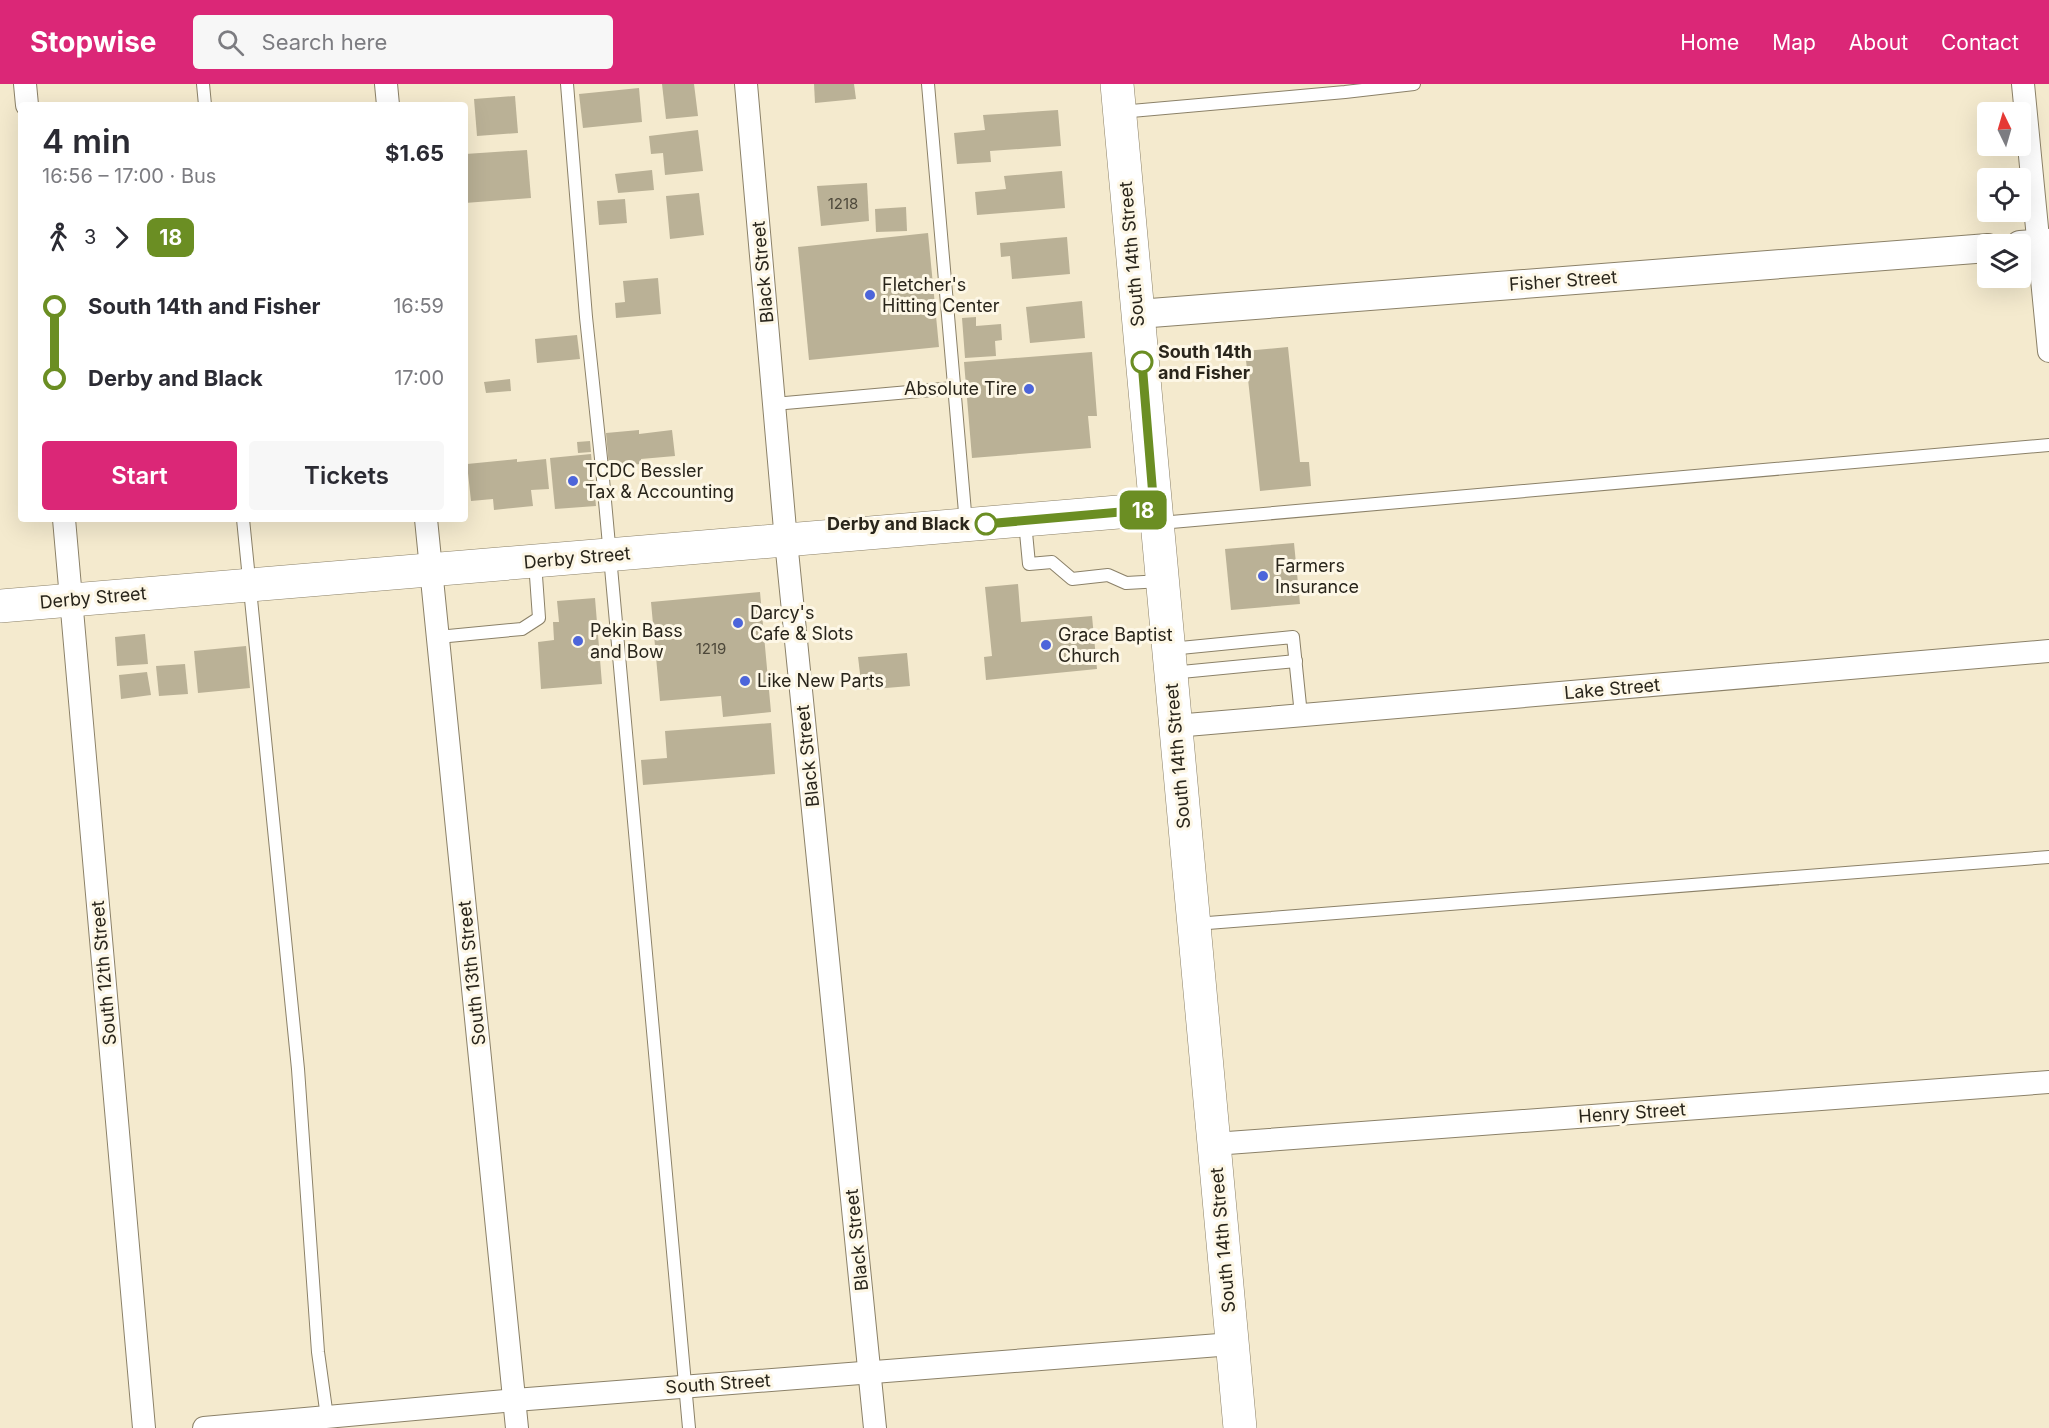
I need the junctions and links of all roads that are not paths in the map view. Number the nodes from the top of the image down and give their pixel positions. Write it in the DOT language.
graph roads {
  1 [pos="25,84"];
  2 [pos="203,84"];
  3 [pos="386,84"];
  4 [pos="567,84"];
  5 [pos="746,84"];
  6 [pos="928,84"];
  7 [pos="1414,84"];
  8 [pos="2023,84"];
  9 [pos="1118,98"];
  10 [pos="27,102"];
  11 [pos="205,102"];
  12 [pos="388,102"];
  13 [pos="2036,244"];
  14 [pos="1977,249"];
  15 [pos="1138,314"];
  16 [pos="2049,351"];
  17 [pos="954,388"];
  18 [pos="774,404"];
  19 [pos="2049,445"];
  20 [pos="1155,516"];
  21 [pos="1025,520"];
  22 [pos="64,522"];
  23 [pos="243,522"];
  24 [pos="426,522"];
  25 [pos="967,525"];
  26 [pos="786,541"];
  27 [pos="609,555"];
  28 [pos="535,561"];
  29 [pos="431,570"];
  30 [pos="1162,581"];
  31 [pos="249,585"];
  32 [pos="71,600"];
  33 [pos="0,606"];
  34 [pos="438,637"];
  35 [pos="2049,651"];
  36 [pos="1169,661"];
  37 [pos="1296,661"];
  38 [pos="1301,716"];
  39 [pos="1175,726"];
  40 [pos="2049,857"];
  41 [pos="1194,924"];
  42 [pos="2049,1082"];
  43 [pos="1214,1144"];
  44 [pos="1232,1344"];
  45 [pos="870,1372"];
  46 [pos="684,1386"];
  47 [pos="515,1400"];
  48 [pos="327,1417"];
  49 [pos="144,1428"];
  50 [pos="204,1428"];
  51 [pos="517,1428"];
  52 [pos="689,1428"];
  53 [pos="875,1428"];
  54 [pos="1240,1428"];
  1 -- 10 [label="street"];
  2 -- 11 [label="lane"];
  3 -- 12 [label="street"];
  4 -- 27 [label="lane"];
  5 -- 18 [label="street, Black Street"];
  6 -- 17 [label="lane"];
  7 -- 9 [label="lane"];
  8 -- 13 [label="street"];
  9 -- 15 [label="main road, South 14th Street"];
  13 -- 16 [label="street"];
  14 -- 15 [label="street, Fisher Street"];
  15 -- 20 [label="main road, South 14th Street"];
  17 -- 18 [label="lane"];
  17 -- 25 [label="lane"];
  18 -- 26 [label="street, Black Street"];
  19 -- 20 [label="lane"];
  20 -- 21 [label="main road, Derby Street"];
  20 -- 30 [label="main road, South 14th Street"];
  21 -- 25 [label="main road, Derby Street"];
  21 -- 30 [label="lane"];
  22 -- 32 [label="street, South 12th Street"];
  23 -- 31 [label="lane"];
  24 -- 29 [label="street, South 13th Street"];
  25 -- 26 [label="main road, Derby Street"];
  26 -- 27 [label="main road, Derby Street"];
  26 -- 45 [label="street, Black Street"];
  27 -- 28 [label="main road, Derby Street"];
  27 -- 46 [label="lane"];
  28 -- 29 [label="main road, Derby Street"];
  28 -- 34 [label="lane"];
  29 -- 31 [label="main road, Derby Street"];
  29 -- 34 [label="street, South 13th Street"];
  30 -- 36 [label="main road, South 14th Street"];
  31 -- 32 [label="main road, Derby Street"];
  31 -- 48 [label="lane"];
  32 -- 33 [label="main road, Derby Street"];
  32 -- 49 [label="street, South 12th Street"];
  34 -- 47 [label="street, South 13th Street"];
  35 -- 38 [label="street, Lake Street"];
  36 -- 37 [label="lane"];
  36 -- 37 [label="lane"];
  36 -- 39 [label="main road, South 14th Street"];
  37 -- 38 [label="lane"];
  38 -- 39 [label="street, Lake Street"];
  39 -- 41 [label="main road, South 14th Street"];
  40 -- 41 [label="lane"];
  41 -- 43 [label="main road, South 14th Street"];
  42 -- 43 [label="street, Henry Street"];
  43 -- 44 [label="main road, South 14th Street"];
  44 -- 45 [label="street, South Street"];
  44 -- 54 [label="main road, South 14th Street"];
  45 -- 46 [label="street, South Street"];
  45 -- 53 [label="street, Black Street"];
  46 -- 47 [label="street, South Street"];
  46 -- 52 [label="lane"];
  47 -- 48 [label="street, South Street"];
  47 -- 51 [label="street, South 13th Street"];
  48 -- 50 [label="street, South Street"];
}
